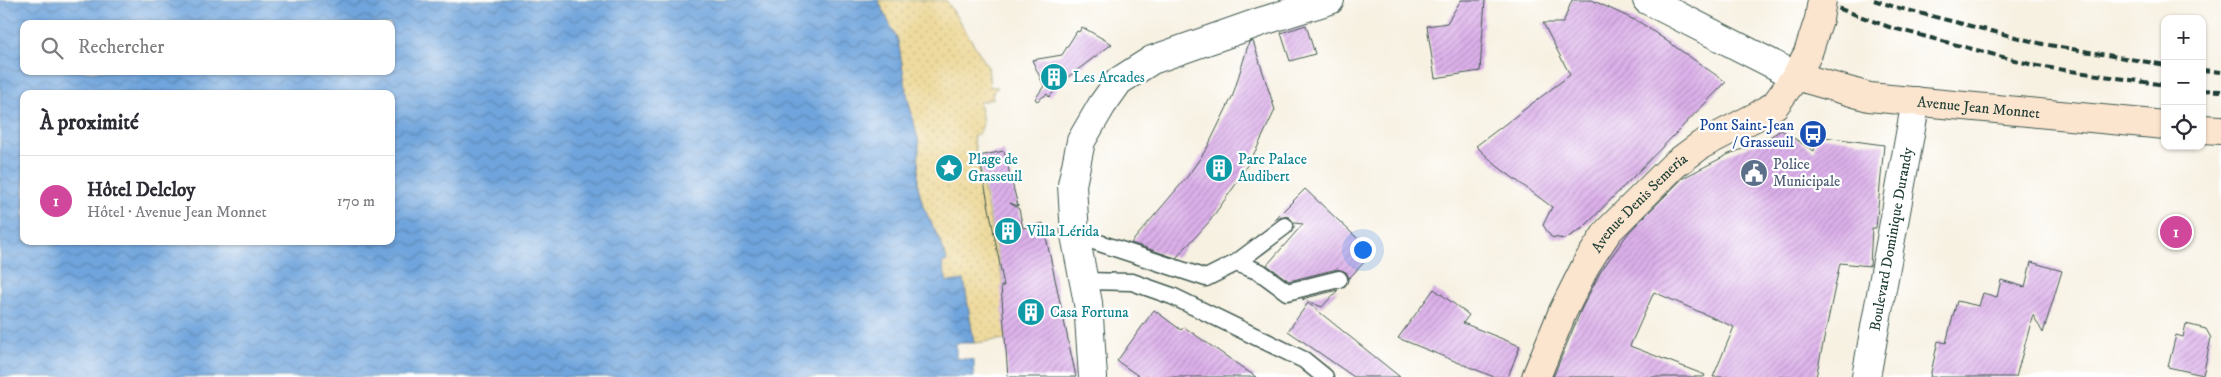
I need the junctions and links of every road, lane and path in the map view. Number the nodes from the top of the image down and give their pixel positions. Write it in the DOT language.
graph roads {
  1 [pos="1330,0"];
  2 [pos="1647,0"];
  3 [pos="1822,0"];
  4 [pos="1802,65"];
  5 [pos="1916,101"];
  6 [pos="2161,125"];
  7 [pos="2206,129"];
  8 [pos="2221,130"];
  9 [pos="1285,226"];
  10 [pos="1075,235"];
  11 [pos="1236,263"];
  12 [pos="1339,279"];
  13 [pos="1084,280"];
  14 [pos="1093,377"];
  15 [pos="1325,377"];
  16 [pos="1536,377"];
  17 [pos="1866,377"];
  1 -- 10 [label="street"];
  2 -- 4 [label="street"];
  3 -- 4 [label="main road, Avenue Denis Semeria, bridge"];
  4 -- 5 [label="main road, Avenue Jean Monnet"];
  4 -- 16 [label="main road, Avenue Denis Semeria"];
  5 -- 6 [label="main road, Avenue Jean Monnet"];
  5 -- 17 [label="street, Boulevard Dominique Durandy"];
  7 -- 8 [label="main road"];
  9 -- 11 [label="lane"];
  10 -- 11 [label="lane"];
  10 -- 13 [label="street"];
  11 -- 12 [label="lane"];
  13 -- 14 [label="street"];
  13 -- 15 [label="lane"];
}
